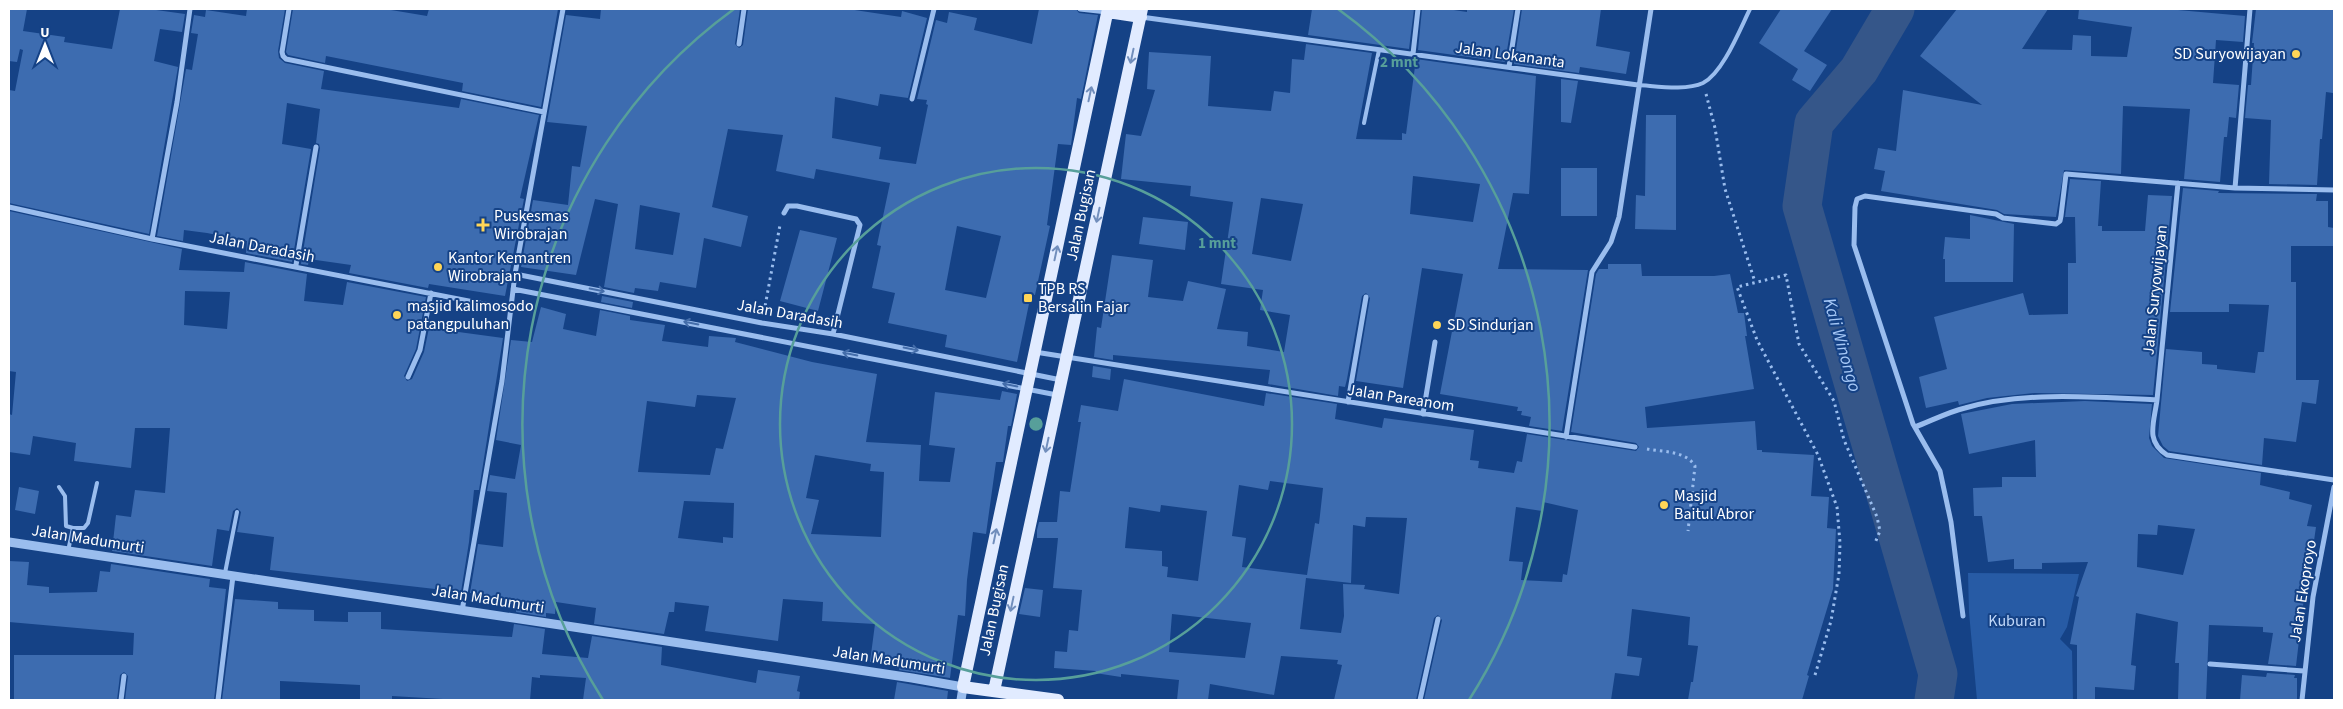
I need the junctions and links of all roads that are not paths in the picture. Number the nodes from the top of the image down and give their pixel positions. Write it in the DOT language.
graph roads {
  1 [pos="190,9"];
  2 [pos="289,9"];
  3 [pos="563,9"];
  4 [pos="744,9"];
  5 [pos="934,9"];
  6 [pos="1080,9"];
  7 [pos="1418,9"];
  8 [pos="1518,9"];
  9 [pos="1651,9"];
  10 [pos="1750,9"];
  11 [pos="2250,9"];
  12 [pos="1108,10"];
  13 [pos="1141,13"];
  14 [pos="739,44"];
  15 [pos="1379,50"];
  16 [pos="1413,54"];
  17 [pos="1509,67"];
  18 [pos="1638,85"];
  19 [pos="912,99"];
  20 [pos="544,112"];
  21 [pos="1364,123"];
  22 [pos="316,148"];
  23 [pos="2178,183"];
  24 [pos="2235,188"];
  25 [pos="2334,190"];
  26 [pos="9,207"];
  27 [pos="784,213"];
  28 [pos="152,239"];
  29 [pos="296,266"];
  30 [pos="515,274"];
  31 [pos="513,289"];
  32 [pos="431,293"];
  33 [pos="1366,297"];
  34 [pos="510,309"];
  35 [pos="833,334"];
  36 [pos="1434,342"];
  37 [pos="1034,352"];
  38 [pos="1067,358"];
  39 [pos="1029,372"];
  40 [pos="408,377"];
  41 [pos="1061,380"];
  42 [pos="1026,388"];
  43 [pos="1058,396"];
  44 [pos="2157,400"];
  45 [pos="1348,402"];
  46 [pos="1423,414"];
  47 [pos="1915,427"];
  48 [pos="1566,437"];
  49 [pos="1634,447"];
  50 [pos="2334,480"];
  51 [pos="97,483"];
  52 [pos="58,487"];
  53 [pos="2334,487"];
  54 [pos="237,512"];
  55 [pos="73,528"];
  56 [pos="9,542"];
  57 [pos="68,551"];
  58 [pos="229,575"];
  59 [pos="462,611"];
  60 [pos="1963,616"];
  61 [pos="1438,619"];
  62 [pos="2210,664"];
  63 [pos="2304,671"];
  64 [pos="124,676"];
  65 [pos="963,687"];
  66 [pos="993,696"];
  67 [pos="121,700"];
  68 [pos="218,700"];
  69 [pos="961,700"];
  70 [pos="1058,700"];
  71 [pos="1420,700"];
  72 [pos="2302,700"];
  1 -- 28 [label="street"];
  2 -- 20 [label="street"];
  3 -- 20 [label="street"];
  4 -- 14 [label="street"];
  5 -- 19 [label="street"];
  6 -- 12 [label="street"];
  7 -- 16 [label="street"];
  8 -- 17 [label="street"];
  9 -- 18 [label="street"];
  10 -- 18 [label="lane"];
  11 -- 24 [label="street"];
  12 -- 13 [label="main road"];
  37 -- 12 [label="main road, Jalan Bugisan, one-way"];
  13 -- 15 [label="street, Jalan Lokananta"];
  13 -- 38 [label="main road, Jalan Bugisan, one-way"];
  15 -- 16 [label="street, Jalan Lokananta"];
  15 -- 21 [label="lane"];
  16 -- 17 [label="street, Jalan Lokananta"];
  17 -- 18 [label="street, Jalan Lokananta"];
  18 -- 48 [label="street"];
  20 -- 30 [label="street"];
  22 -- 29 [label="street"];
  23 -- 24 [label="street"];
  23 -- 44 [label="street, Jalan Suryowijayan"];
  23 -- 47 [label="street"];
  24 -- 25 [label="street"];
  26 -- 28 [label="street, Jalan Daradasih"];
  27 -- 35 [label="street"];
  28 -- 29 [label="street, Jalan Daradasih"];
  29 -- 32 [label="street, Jalan Daradasih"];
  30 -- 31 [label="street"];
  30 -- 35 [label="street, Jalan Daradasih, one-way"];
  31 -- 34 [label="street"];
  42 -- 31 [label="street, Jalan Daradasih, one-way"];
  32 -- 34 [label="street, Jalan Daradasih"];
  32 -- 40 [label="street"];
  33 -- 45 [label="street"];
  34 -- 59 [label="street"];
  35 -- 39 [label="street, Jalan Daradasih, one-way"];
  36 -- 46 [label="street"];
  37 -- 38 [label="street, Jalan Pareanom"];
  37 -- 39 [label="main road, Jalan Bugisan"];
  38 -- 41 [label="main road, Jalan Bugisan"];
  38 -- 45 [label="street, Jalan Pareanom"];
  39 -- 41 [label="street, Jalan Daradasih"];
  39 -- 42 [label="main road, Jalan Bugisan"];
  41 -- 43 [label="main road, Jalan Bugisan"];
  42 -- 43 [label="street, Jalan Daradasih"];
  65 -- 42 [label="main road, Jalan Bugisan, one-way"];
  43 -- 66 [label="main road, Jalan Bugisan, one-way"];
  44 -- 47 [label="street"];
  44 -- 50 [label="street, Jalan Suryowijayan"];
  45 -- 46 [label="street, Jalan Pareanom"];
  46 -- 48 [label="street, Jalan Pareanom"];
  47 -- 60 [label="street"];
  48 -- 49 [label="street, Jalan Pareanom"];
  51 -- 55 [label="lane"];
  52 -- 55 [label="lane"];
  53 -- 63 [label="street, Jalan Ekoproyo"];
  54 -- 58 [label="lane"];
  55 -- 57 [label="lane"];
  56 -- 57 [label="street, Jalan Madumurti"];
  57 -- 58 [label="street, Jalan Madumurti"];
  58 -- 59 [label="street, Jalan Madumurti"];
  58 -- 68 [label="street"];
  59 -- 65 [label="street, Jalan Madumurti"];
  61 -- 71 [label="street"];
  62 -- 63 [label="street"];
  63 -- 72 [label="street, Jalan Ekoproyo"];
  64 -- 67 [label="street"];
  65 -- 66 [label="main road"];
  65 -- 69 [label="street"];
  66 -- 70 [label="main road"];
}
